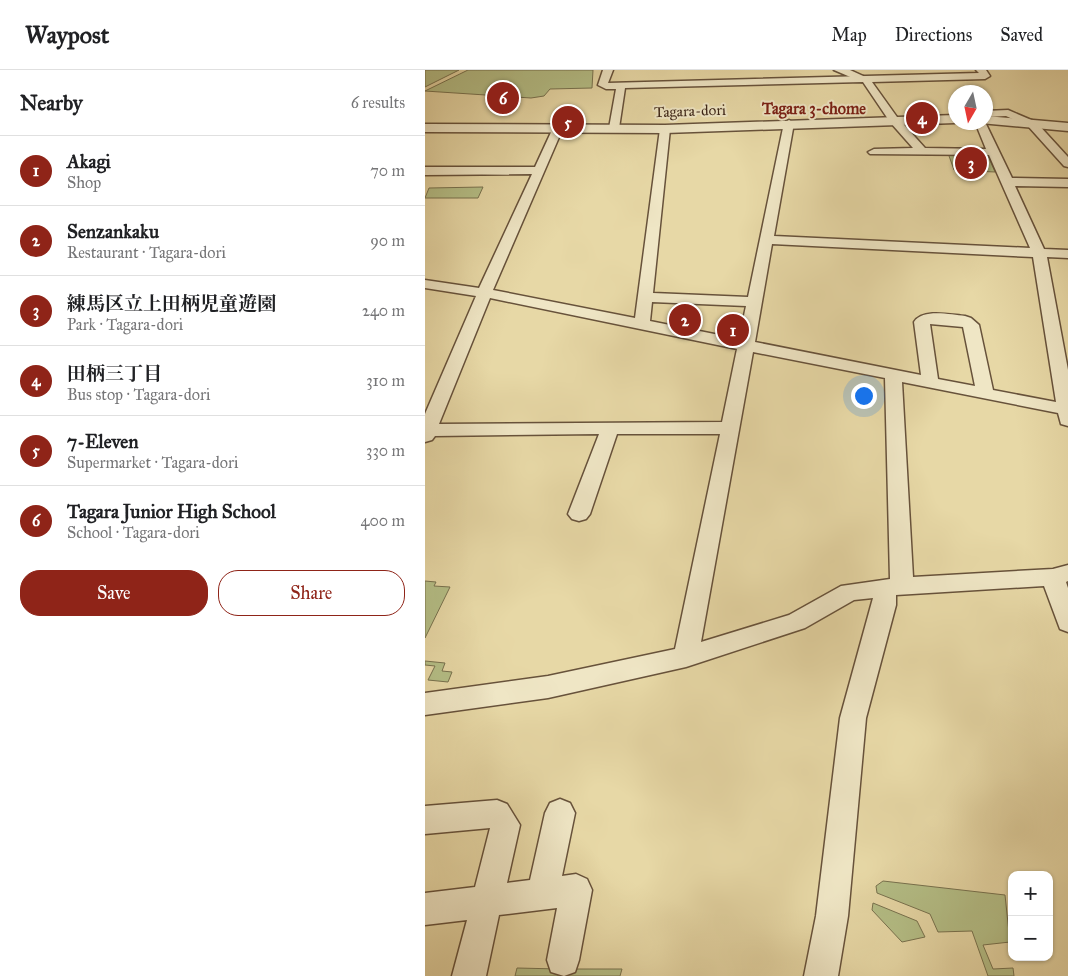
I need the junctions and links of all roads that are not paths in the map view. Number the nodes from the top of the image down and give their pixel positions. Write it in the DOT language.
graph roads {
  1 [pos="608,70"];
  2 [pos="840,70"];
  3 [pos="981,70"];
  4 [pos="866,80"];
  5 [pos="621,85"];
  6 [pos="993,114"];
  7 [pos="948,119"];
  8 [pos="895,120"];
  9 [pos="993,121"];
  10 [pos="789,123"];
  11 [pos="1032,124"];
  12 [pos="1068,127"];
  13 [pos="425,128"];
  14 [pos="558,128"];
  15 [pos="614,128"];
  16 [pos="665,128"];
  17 [pos="983,130"];
  18 [pos="922,151"];
  19 [pos="874,152"];
  20 [pos="993,152"];
  21 [pos="1068,164"];
  22 [pos="539,170"];
  23 [pos="425,171"];
  24 [pos="1006,182"];
  25 [pos="1068,183"];
  26 [pos="766,240"];
  27 [pos="1039,252"];
  28 [pos="1068,254"];
  29 [pos="425,284"];
  30 [pos="485,293"];
  31 [pos="645,297"];
  32 [pos="754,302"];
  33 [pos="642,325"];
  34 [pos="746,345"];
  35 [pos="893,374"];
  36 [pos="930,381"];
  37 [pos="985,392"];
  38 [pos="1067,413"];
  39 [pos="729,428"];
  40 [pos="610,429"];
  41 [pos="425,432"];
  42 [pos="579,514"];
  43 [pos="1061,575"];
  44 [pos="894,587"];
  45 [pos="1068,623"];
  46 [pos="685,657"];
  47 [pos="425,704"];
  48 [pos="560,813"];
  49 [pos="425,820"];
  50 [pos="543,894"];
  51 [pos="488,900"];
  52 [pos="425,909"];
  53 [pos="563,960"];
  54 [pos="469,976"];
  55 [pos="821,976"];
  1 -- 5 [label="street"];
  2 -- 4 [label="street"];
  3 -- 4 [label="street"];
  4 -- 5 [label="street"];
  4 -- 8 [label="street"];
  5 -- 15 [label="street"];
  6 -- 11 [label="street"];
  7 -- 8 [label="street, Tagara-dori"];
  8 -- 10 [label="street, Tagara-dori"];
  8 -- 18 [label="street"];
  9 -- 11 [label="street"];
  10 -- 16 [label="street, Tagara-dori"];
  10 -- 26 [label="street"];
  11 -- 12 [label="street"];
  11 -- 21 [label="street"];
  13 -- 14 [label="street, Tagara-dori"];
  14 -- 15 [label="street, Tagara-dori"];
  14 -- 22 [label="street"];
  15 -- 16 [label="street, Tagara-dori"];
  16 -- 31 [label="street"];
  17 -- 20 [label="street"];
  18 -- 19 [label="street"];
  18 -- 20 [label="street"];
  20 -- 24 [label="street"];
  22 -- 23 [label="street"];
  22 -- 30 [label="street"];
  24 -- 25 [label="street"];
  24 -- 27 [label="street"];
  26 -- 27 [label="street"];
  26 -- 32 [label="street"];
  27 -- 28 [label="street"];
  27 -- 38 [label="street"];
  29 -- 30 [label="street"];
  30 -- 33 [label="street"];
  30 -- 41 [label="street"];
  31 -- 32 [label="street"];
  31 -- 33 [label="street"];
  32 -- 34 [label="street"];
  33 -- 34 [label="street"];
  34 -- 35 [label="street"];
  34 -- 39 [label="street"];
  35 -- 36 [label="street"];
  35 -- 44 [label="street"];
  36 -- 37 [label="street"];
  36 -- 37 [label="street"];
  37 -- 38 [label="street"];
  39 -- 40 [label="street"];
  39 -- 46 [label="street"];
  40 -- 41 [label="street"];
  40 -- 42 [label="street"];
  43 -- 44 [label="street"];
  43 -- 45 [label="street"];
  44 -- 46 [label="street"];
  44 -- 55 [label="street"];
  46 -- 47 [label="street"];
  48 -- 50 [label="street"];
  49 -- 51 [label="street"];
  50 -- 51 [label="street"];
  50 -- 53 [label="street"];
  51 -- 52 [label="street"];
  51 -- 54 [label="street"];
}
